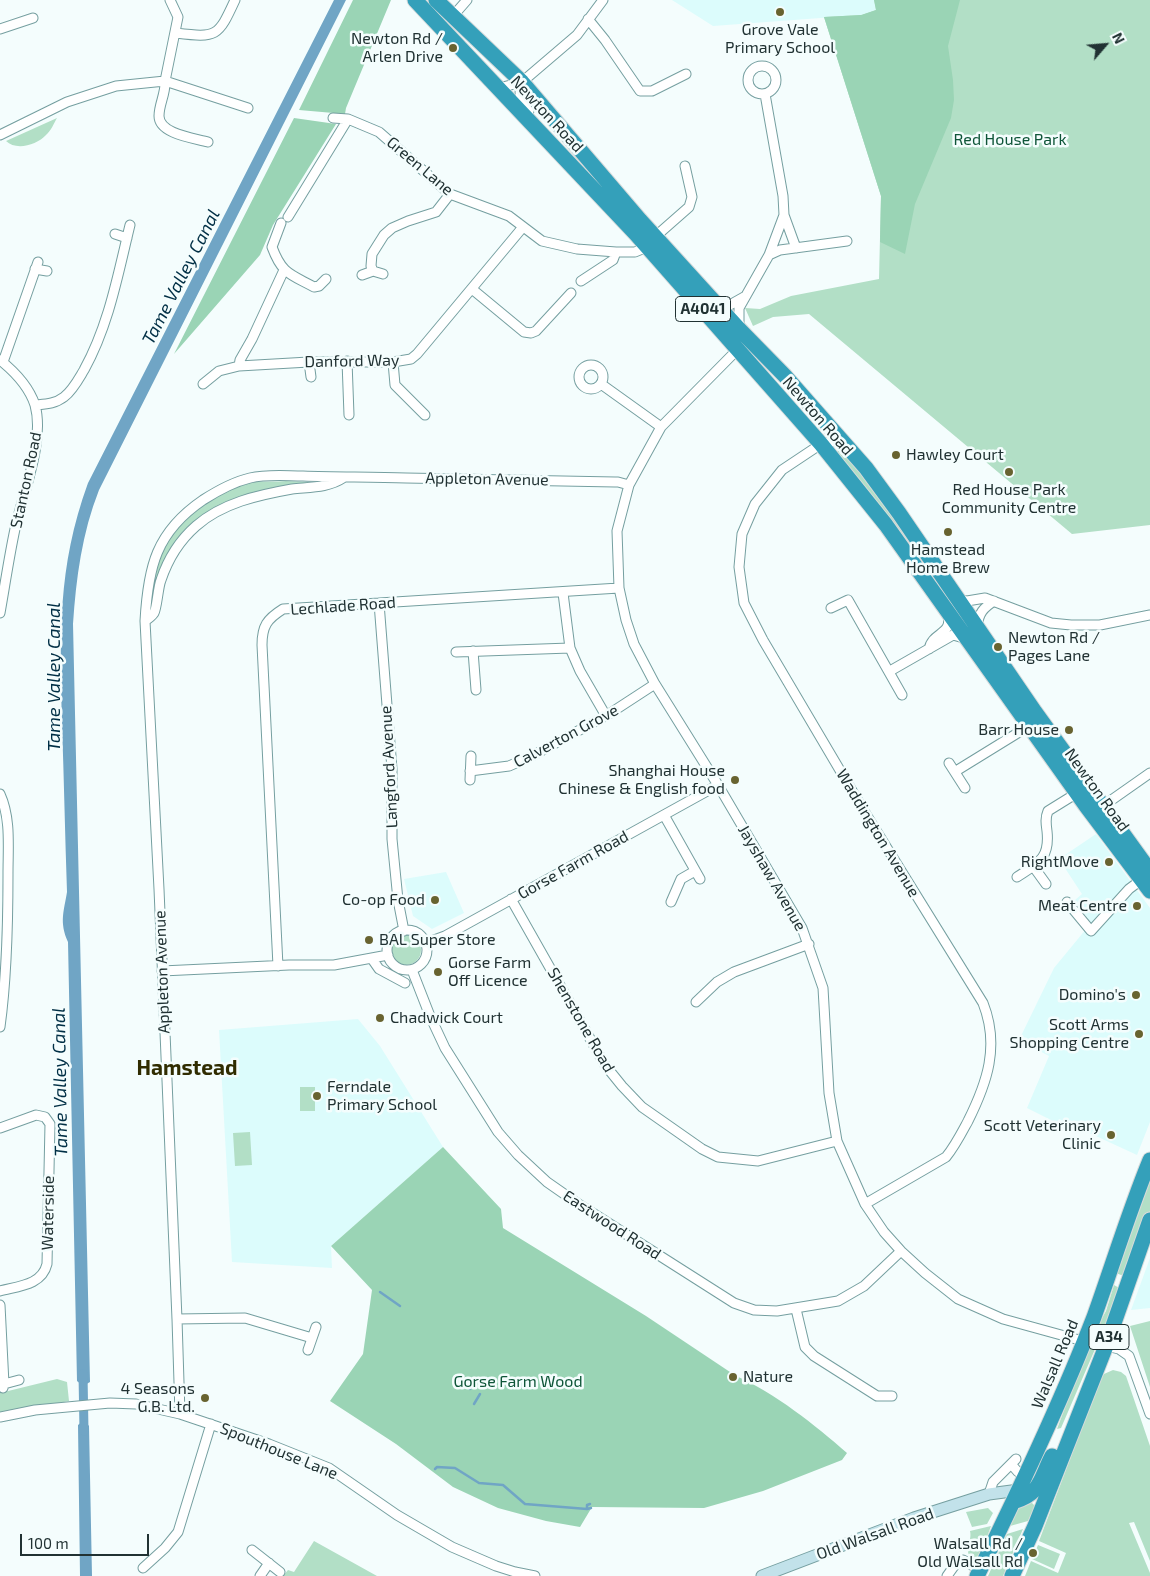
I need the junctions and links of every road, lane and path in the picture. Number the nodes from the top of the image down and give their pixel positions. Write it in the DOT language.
graph roads {
  1 [pos="170,0"];
  2 [pos="235,0"];
  3 [pos="415,0"];
  4 [pos="436,0"];
  5 [pos="467,0"];
  6 [pos="603,0"];
  7 [pos="453,16"];
  8 [pos="33,18"];
  9 [pos="588,19"];
  10 [pos="0,29"];
  11 [pos="176,33"];
  12 [pos="686,74"];
  13 [pos="165,81"];
  14 [pos="522,82"];
  15 [pos="499,88"];
  16 [pos="764,94"];
  17 [pos="248,108"];
  18 [pos="333,118"];
  19 [pos="348,119"];
  20 [pos="0,135"];
  21 [pos="208,142"];
  22 [pos="685,166"];
  23 [pos="582,178"];
  24 [pos="450,194"];
  25 [pos="784,215"];
  26 [pos="130,225"];
  27 [pos="523,227"];
  28 [pos="115,234"];
  29 [pos="127,238"];
  30 [pos="848,241"];
  31 [pos="652,242"];
  32 [pos="796,248"];
  33 [pos="616,252"];
  34 [pos="769,255"];
  35 [pos="284,270"];
  36 [pos="47,271"];
  37 [pos="373,271"];
  38 [pos="383,274"];
  39 [pos="362,275"];
  40 [pos="326,279"];
  41 [pos="581,281"];
  42 [pos="472,289"];
  43 [pos="571,293"];
  44 [pos="745,297"];
  45 [pos="718,306"];
  46 [pos="739,329"];
  47 [pos="738,349"];
  48 [pos="1,361"];
  49 [pos="347,361"];
  50 [pos="310,362"];
  51 [pos="393,362"];
  52 [pos="240,366"];
  53 [pos="310,377"];
  54 [pos="601,384"];
  55 [pos="215,389"];
  56 [pos="35,406"];
  57 [pos="813,407"];
  58 [pos="349,415"];
  59 [pos="425,415"];
  60 [pos="661,427"];
  61 [pos="821,444"];
  62 [pos="847,445"];
  63 [pos="346,477"];
  64 [pos="629,485"];
  65 [pos="619,588"];
  66 [pos="563,593"];
  67 [pos="994,601"];
  68 [pos="952,603"];
  69 [pos="379,604"];
  70 [pos="831,608"];
  71 [pos="0,613"];
  72 [pos="1150,615"];
  73 [pos="145,621"];
  74 [pos="977,626"];
  75 [pos="968,640"];
  76 [pos="570,648"];
  77 [pos="929,648"];
  78 [pos="473,651"];
  79 [pos="456,652"];
  80 [pos="890,671"];
  81 [pos="655,684"];
  82 [pos="476,690"];
  83 [pos="902,695"];
  84 [pos="606,716"];
  85 [pos="1029,726"];
  86 [pos="471,756"];
  87 [pos="949,762"];
  88 [pos="956,771"];
  89 [pos="1150,773"];
  90 [pos="718,784"];
  91 [pos="964,788"];
  92 [pos="1077,793"];
  93 [pos="0,794"];
  94 [pos="1103,806"];
  95 [pos="664,816"];
  96 [pos="4,861"];
  97 [pos="1033,866"];
  98 [pos="1017,877"];
  99 [pos="1147,881"];
  100 [pos="1046,884"];
  101 [pos="511,899"];
  102 [pos="671,902"];
  103 [pos="1067,902"];
  104 [pos="404,931"];
  105 [pos="426,943"];
  106 [pos="809,944"];
  107 [pos="388,955"];
  108 [pos="372,959"];
  109 [pos="278,966"];
  110 [pos="412,970"];
  111 [pos="162,971"];
  112 [pos="405,983"];
  113 [pos="696,1002"];
  114 [pos="0,1027"];
  115 [pos="0,1128"];
  116 [pos="837,1141"];
  117 [pos="1150,1160"];
  118 [pos="865,1204"];
  119 [pos="1150,1220"];
  120 [pos="901,1251"];
  121 [pos="1107,1275"];
  122 [pos="1129,1283"];
  123 [pos="0,1291"];
  124 [pos="0,1305"];
  125 [pos="796,1309"];
  126 [pos="178,1319"];
  127 [pos="316,1327"];
  128 [pos="312,1338"];
  129 [pos="1083,1341"];
  130 [pos="1106,1346"];
  131 [pos="308,1350"];
  132 [pos="19,1380"];
  133 [pos="1087,1391"];
  134 [pos="892,1396"];
  135 [pos="180,1414"];
  136 [pos="1150,1414"];
  137 [pos="0,1417"];
  138 [pos="211,1424"];
  139 [pos="1018,1472"];
  140 [pos="989,1494"];
  141 [pos="1016,1496"];
  142 [pos="252,1550"];
  143 [pos="268,1563"];
  144 [pos="143,1568"];
  145 [pos="280,1572"];
  146 [pos="979,1573"];
  147 [pos="260,1576"];
  148 [pos="536,1576"];
  149 [pos="762,1576"];
  150 [pos="947,1576"];
  151 [pos="1012,1576"];
  1 -- 11 [label="street"];
  2 -- 11 [label="street"];
  3 -- 15 [label="highway, Newton Road / A4041"];
  4 -- 7 [label="highway, Newton Road / A4041"];
  5 -- 7 [label="street"];
  6 -- 9 [label="street"];
  7 -- 14 [label="highway, Newton Road / A4041"];
  8 -- 10 [label="street"];
  9 -- 12 [label="street"];
  9 -- 14 [label="street"];
  11 -- 13 [label="street"];
  13 -- 17 [label="street"];
  13 -- 20 [label="street"];
  13 -- 21 [label="street"];
  14 -- 15 [label="street"];
  14 -- 23 [label="street"];
  14 -- 31 [label="highway, Newton Road / A4041"];
  15 -- 23 [label="highway, Newton Road / A4041"];
  16 -- 25 [label="street"];
  18 -- 19 [label="street, Green Lane"];
  19 -- 24 [label="street, Green Lane"];
  19 -- 35 [label="street"];
  22 -- 31 [label="street"];
  23 -- 31 [label="highway, Newton Road / A4041"];
  24 -- 27 [label="street, Green Lane"];
  24 -- 37 [label="street"];
  25 -- 32 [label="street"];
  25 -- 34 [label="street"];
  26 -- 29 [label="street"];
  27 -- 33 [label="street, Green Lane"];
  27 -- 42 [label="street, Danford Way"];
  28 -- 29 [label="street"];
  29 -- 56 [label="street"];
  30 -- 32 [label="street"];
  31 -- 33 [label="street, Green Lane"];
  31 -- 45 [label="highway, Newton Road / A4041"];
  31 -- 47 [label="highway, Newton Road / A4041"];
  32 -- 34 [label="street"];
  33 -- 41 [label="street"];
  34 -- 44 [label="street"];
  35 -- 40 [label="street"];
  35 -- 52 [label="street"];
  36 -- 48 [label="street"];
  37 -- 38 [label="street"];
  37 -- 39 [label="street"];
  42 -- 43 [label="street"];
  42 -- 51 [label="street, Danford Way"];
  44 -- 45 [label="street"];
  44 -- 46 [label="street"];
  45 -- 46 [label="highway, Newton Road / A4041"];
  46 -- 57 [label="highway, Newton Road / A4041"];
  47 -- 60 [label="street, Jayshaw Avenue"];
  47 -- 61 [label="highway, Newton Road / A4041"];
  48 -- 56 [label="street, Stanton Road"];
  49 -- 50 [label="street, Danford Way"];
  49 -- 51 [label="street, Danford Way"];
  49 -- 58 [label="street"];
  50 -- 52 [label="street, Danford Way"];
  50 -- 53 [label="street"];
  51 -- 59 [label="street"];
  52 -- 55 [label="street, Danford Way"];
  54 -- 60 [label="street"];
  56 -- 71 [label="street, Stanton Road"];
  57 -- 61 [label="street"];
  57 -- 62 [label="highway, Newton Road / A4041"];
  60 -- 64 [label="street, Jayshaw Avenue"];
  61 -- 62 [label="street"];
  61 -- 68 [label="highway, Newton Road / A4041"];
  61 -- 118 [label="street, Waddington Avenue"];
  62 -- 68 [label="highway, Newton Road / A4041"];
  63 -- 64 [label="street, Appleton Avenue"];
  63 -- 73 [label="street, Appleton Avenue"];
  63 -- 73 [label="street, Appleton Avenue"];
  64 -- 65 [label="street, Jayshaw Avenue"];
  65 -- 66 [label="street, Lechlade Road"];
  65 -- 81 [label="street, Jayshaw Avenue"];
  66 -- 69 [label="street, Lechlade Road"];
  66 -- 76 [label="street"];
  67 -- 68 [label="street"];
  67 -- 72 [label="street"];
  67 -- 74 [label="street"];
  68 -- 74 [label="highway, Newton Road / A4041"];
  68 -- 75 [label="highway, Newton Road / A4041"];
  68 -- 77 [label="street"];
  69 -- 104 [label="street, Langford Avenue"];
  69 -- 109 [label="street, Lechlade Road"];
  70 -- 80 [label="street"];
  73 -- 111 [label="street, Appleton Avenue"];
  74 -- 94 [label="highway, Newton Road / A4041"];
  75 -- 77 [label="street"];
  75 -- 85 [label="highway, Newton Road / A4041"];
  76 -- 78 [label="street"];
  76 -- 84 [label="street"];
  77 -- 80 [label="street"];
  78 -- 79 [label="street"];
  78 -- 82 [label="street"];
  80 -- 83 [label="street"];
  81 -- 84 [label="street, Calverton Grove"];
  81 -- 90 [label="street, Jayshaw Avenue"];
  84 -- 86 [label="street, Calverton Grove"];
  85 -- 88 [label="street"];
  85 -- 92 [label="highway, Newton Road / A4041"];
  87 -- 88 [label="street"];
  88 -- 91 [label="street"];
  89 -- 94 [label="street"];
  90 -- 95 [label="street, Gorse Farm Road"];
  90 -- 106 [label="street, Jayshaw Avenue"];
  92 -- 97 [label="street"];
  92 -- 99 [label="highway, Newton Road / A4041"];
  93 -- 96 [label="street"];
  94 -- 99 [label="highway, Newton Road / A4041"];
  95 -- 101 [label="street, Gorse Farm Road"];
  95 -- 102 [label="street"];
  96 -- 114 [label="street"];
  97 -- 98 [label="street"];
  97 -- 100 [label="street"];
  99 -- 103 [label="street"];
  101 -- 105 [label="street, Gorse Farm Road"];
  101 -- 116 [label="street, Shenstone Road"];
  104 -- 105 [label="street"];
  104 -- 107 [label="street"];
  105 -- 110 [label="street"];
  106 -- 113 [label="street"];
  106 -- 116 [label="street, Jayshaw Avenue"];
  107 -- 108 [label="street"];
  107 -- 110 [label="street"];
  108 -- 109 [label="street"];
  108 -- 112 [label="street"];
  109 -- 111 [label="street"];
  110 -- 125 [label="street, Eastwood Road"];
  111 -- 126 [label="street, Appleton Avenue"];
  115 -- 123 [label="street, Waterside"];
  116 -- 118 [label="street, Jayshaw Avenue"];
  117 -- 121 [label="highway, Walsall Road / A34"];
  118 -- 120 [label="street, Jayshaw Avenue"];
  119 -- 122 [label="highway, A34"];
  120 -- 125 [label="street, Eastwood Road"];
  120 -- 129 [label="street, Jayshaw Avenue"];
  121 -- 122 [label="highway"];
  121 -- 129 [label="highway, Walsall Road / A34"];
  122 -- 130 [label="highway, A34"];
  124 -- 132 [label="street"];
  125 -- 134 [label="street"];
  126 -- 128 [label="street"];
  126 -- 135 [label="street, Appleton Avenue"];
  127 -- 128 [label="street"];
  128 -- 131 [label="street"];
  129 -- 141 [label="highway, Walsall Road / A34"];
  130 -- 133 [label="highway, A34"];
  130 -- 136 [label="street"];
  133 -- 141 [label="highway"];
  133 -- 151 [label="highway, A34"];
  135 -- 137 [label="street, Spouthouse Lane"];
  135 -- 138 [label="street, Spouthouse Lane"];
  138 -- 144 [label="street"];
  138 -- 148 [label="street, Spouthouse Lane"];
  139 -- 140 [label="street"];
  140 -- 141 [label="main road"];
  140 -- 149 [label="main road, Old Walsall Road"];
  141 -- 146 [label="highway, Walsall Road / A34"];
  142 -- 143 [label="street"];
  143 -- 145 [label="street"];
  143 -- 147 [label="street"];
  146 -- 150 [label="street"];
}
